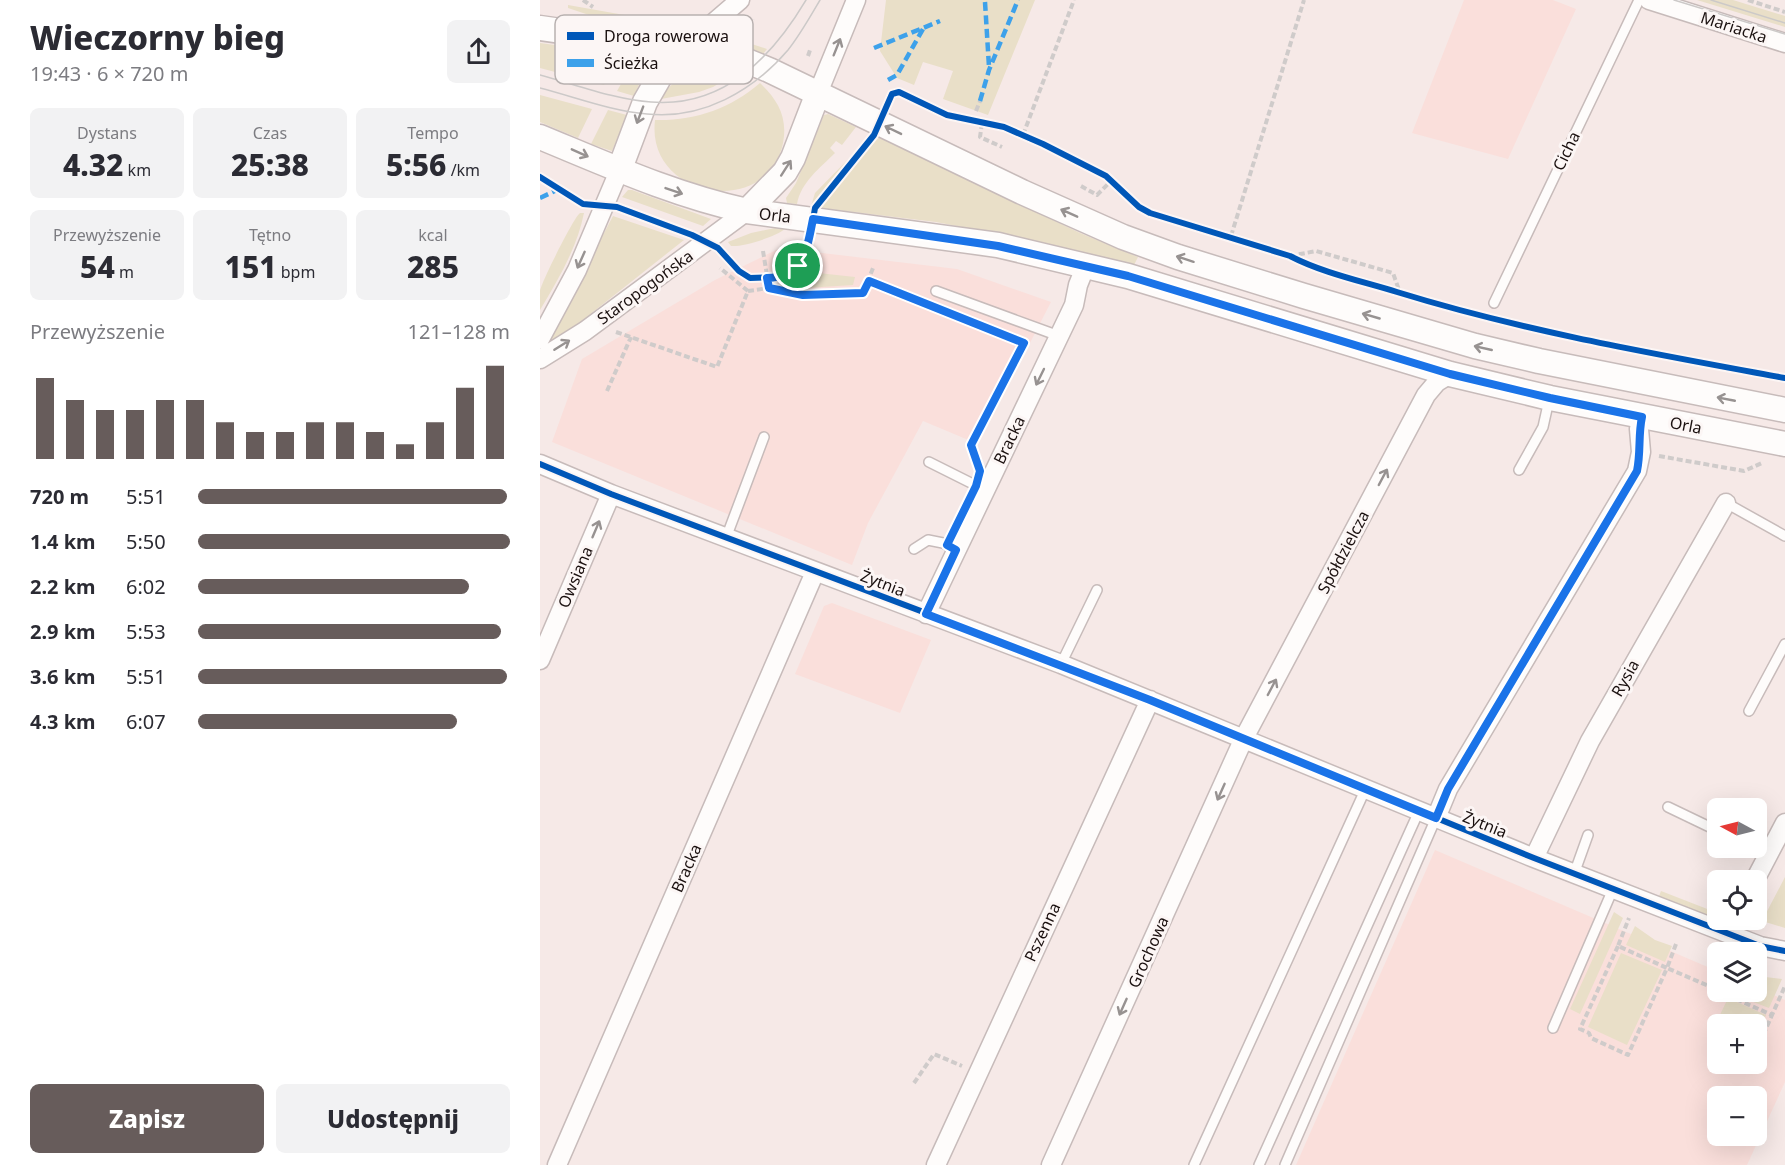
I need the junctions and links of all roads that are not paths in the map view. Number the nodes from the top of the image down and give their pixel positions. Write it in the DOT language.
graph roads {
  1 [pos="740,0"];
  2 [pos="856,0"];
  3 [pos="1639,0"];
  4 [pos="1649,0"];
  5 [pos="723,15"];
  6 [pos="540,28"];
  7 [pos="555,30"];
  8 [pos="1785,43"];
  9 [pos="753,64"];
  10 [pos="655,84"];
  11 [pos="818,93"];
  12 [pos="540,137"];
  13 [pos="619,171"];
  14 [pos="747,211"];
  15 [pos="1086,265"];
  16 [pos="936,291"];
  17 [pos="1494,303"];
  18 [pos="1059,336"];
  19 [pos="540,339"];
  20 [pos="540,359"];
  21 [pos="1450,374"];
  22 [pos="1550,398"];
  23 [pos="1785,410"];
  24 [pos="1642,417"];
  25 [pos="764,437"];
  26 [pos="1785,444"];
  27 [pos="929,462"];
  28 [pos="540,464"];
  29 [pos="1519,470"];
  30 [pos="980,488"];
  31 [pos="611,494"];
  32 [pos="1726,503"];
  33 [pos="1785,536"];
  34 [pos="726,538"];
  35 [pos="914,549"];
  36 [pos="956,550"];
  37 [pos="815,572"];
  38 [pos="1097,591"];
  39 [pos="926,614"];
  40 [pos="1785,644"];
  41 [pos="540,660"];
  42 [pos="1061,664"];
  43 [pos="1150,700"];
  44 [pos="1749,711"];
  45 [pos="1244,738"];
  46 [pos="1366,788"];
  47 [pos="1668,807"];
  48 [pos="1427,815"];
  49 [pos="1785,823"];
  50 [pos="1707,826"];
  51 [pos="1588,835"];
  52 [pos="1767,844"];
  53 [pos="1534,858"];
  54 [pos="1574,874"];
  55 [pos="1613,889"];
  56 [pos="1707,919"];
  57 [pos="1738,930"];
  58 [pos="1785,951"];
  59 [pos="1553,1028"];
  60 [pos="556,1165"];
  61 [pos="936,1165"];
  62 [pos="1051,1165"];
  63 [pos="1194,1165"];
  64 [pos="1259,1165"];
  65 [pos="1285,1165"];
  1 -- 5 [label="street"];
  11 -- 2 [label="street, one-way"];
  3 -- 17 [label="lane, Cicha"];
  4 -- 8 [label="street, Mariacka"];
  6 -- 7 [label="street, Orla"];
  9 -- 11 [label="street, Orla"];
  10 -- 13 [label="street, one-way"];
  14 -- 11 [label="street, one-way"];
  23 -- 11 [label="street, Orla, one-way"];
  12 -- 13 [label="street, Orla, one-way"];
  13 -- 14 [label="street, Orla, one-way"];
  13 -- 19 [label="street, one-way"];
  14 -- 15 [label="street, Orla"];
  20 -- 14 [label="street, Staropogońska, one-way"];
  15 -- 18 [label="street, Bracka"];
  15 -- 21 [label="street, Orla"];
  16 -- 18 [label="lane"];
  18 -- 30 [label="street, Bracka, one-way"];
  21 -- 22 [label="street, Orla"];
  45 -- 21 [label="street, Spółdzielcza, one-way"];
  22 -- 24 [label="street, Orla"];
  22 -- 29 [label="lane"];
  24 -- 26 [label="street, Orla"];
  24 -- 48 [label="street"];
  25 -- 34 [label="lane"];
  27 -- 30 [label="lane"];
  28 -- 31 [label="street, Żytnia"];
  30 -- 36 [label="street, Bracka"];
  31 -- 34 [label="street, Żytnia"];
  41 -- 31 [label="street, Owsiana, one-way"];
  32 -- 33 [label="lane"];
  32 -- 53 [label="street, Rysia"];
  34 -- 37 [label="street, Żytnia"];
  35 -- 36 [label="lane"];
  36 -- 39 [label="street, Bracka"];
  37 -- 39 [label="street, Żytnia"];
  37 -- 60 [label="street, Bracka"];
  38 -- 42 [label="lane"];
  39 -- 42 [label="street, Żytnia"];
  40 -- 44 [label="lane"];
  42 -- 43 [label="street, Żytnia"];
  43 -- 45 [label="street, Żytnia"];
  43 -- 61 [label="street, Pszenna"];
  45 -- 46 [label="street, Żytnia"];
  45 -- 62 [label="street, Grochowa, one-way"];
  46 -- 48 [label="street, Żytnia"];
  46 -- 63 [label="lane"];
  47 -- 50 [label="lane"];
  48 -- 53 [label="street, Żytnia"];
  48 -- 64 [label="lane"];
  48 -- 65 [label="lane"];
  49 -- 52 [label="street"];
  51 -- 54 [label="lane"];
  53 -- 54 [label="street, Żytnia"];
  54 -- 55 [label="street, Żytnia"];
  55 -- 56 [label="street, Żytnia"];
  55 -- 59 [label="lane"];
  57 -- 58 [label="street, Żytnia"];
}
